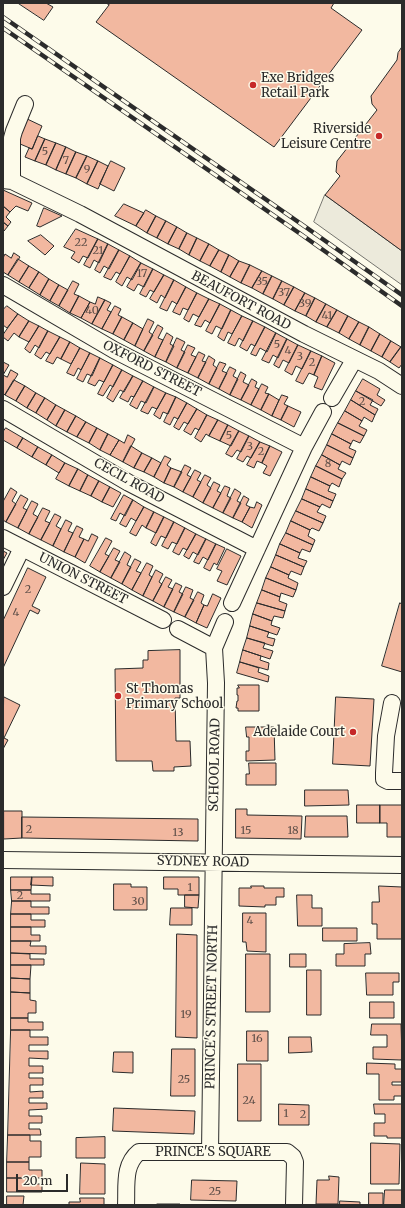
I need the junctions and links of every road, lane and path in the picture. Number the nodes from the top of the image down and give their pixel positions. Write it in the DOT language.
graph roads {
  1 [pos="25,104"];
  2 [pos="8,180"];
  3 [pos="3,285"];
  4 [pos="354,360"];
  5 [pos="402,386"];
  6 [pos="332,398"];
  7 [pos="3,409"];
  8 [pos="323,412"];
  9 [pos="304,447"];
  10 [pos="3,538"];
  11 [pos="22,548"];
  12 [pos="257,549"];
  13 [pos="3,587"];
  14 [pos="232,603"];
  15 [pos="163,620"];
  16 [pos="225,622"];
  17 [pos="178,629"];
  18 [pos="214,648"];
  19 [pos="392,703"];
  20 [pos="402,781"];
  21 [pos="3,860"];
  22 [pos="214,863"];
  23 [pos="402,865"];
  24 [pos="210,1152"];
  25 [pos="126,1205"];
  26 [pos="294,1205"];
  1 -- 2 [label="street"];
  2 -- 4 [label="street, BEAUFORT ROAD"];
  3 -- 9 [label="street, OXFORD STREET"];
  4 -- 5 [label="street, BEAUFORT ROAD"];
  4 -- 6 [label="street"];
  7 -- 12 [label="street, CECIL ROAD"];
  8 -- 9 [label="street"];
  9 -- 12 [label="street"];
  10 -- 11 [label="street, UNION STREET"];
  11 -- 13 [label="street"];
  11 -- 15 [label="street, UNION STREET"];
  12 -- 14 [label="street"];
  16 -- 18 [label="street, SCHOOL ROAD"];
  17 -- 18 [label="street"];
  18 -- 22 [label="street, SCHOOL ROAD"];
  19 -- 20 [label="street"];
  21 -- 22 [label="street, SYDNEY ROAD"];
  22 -- 23 [label="street, SYDNEY ROAD"];
  22 -- 24 [label="street, PRINCE'S STREET NORTH"];
  24 -- 25 [label="street, PRINCE'S SQUARE"];
  24 -- 26 [label="street, PRINCE'S SQUARE"];
}
